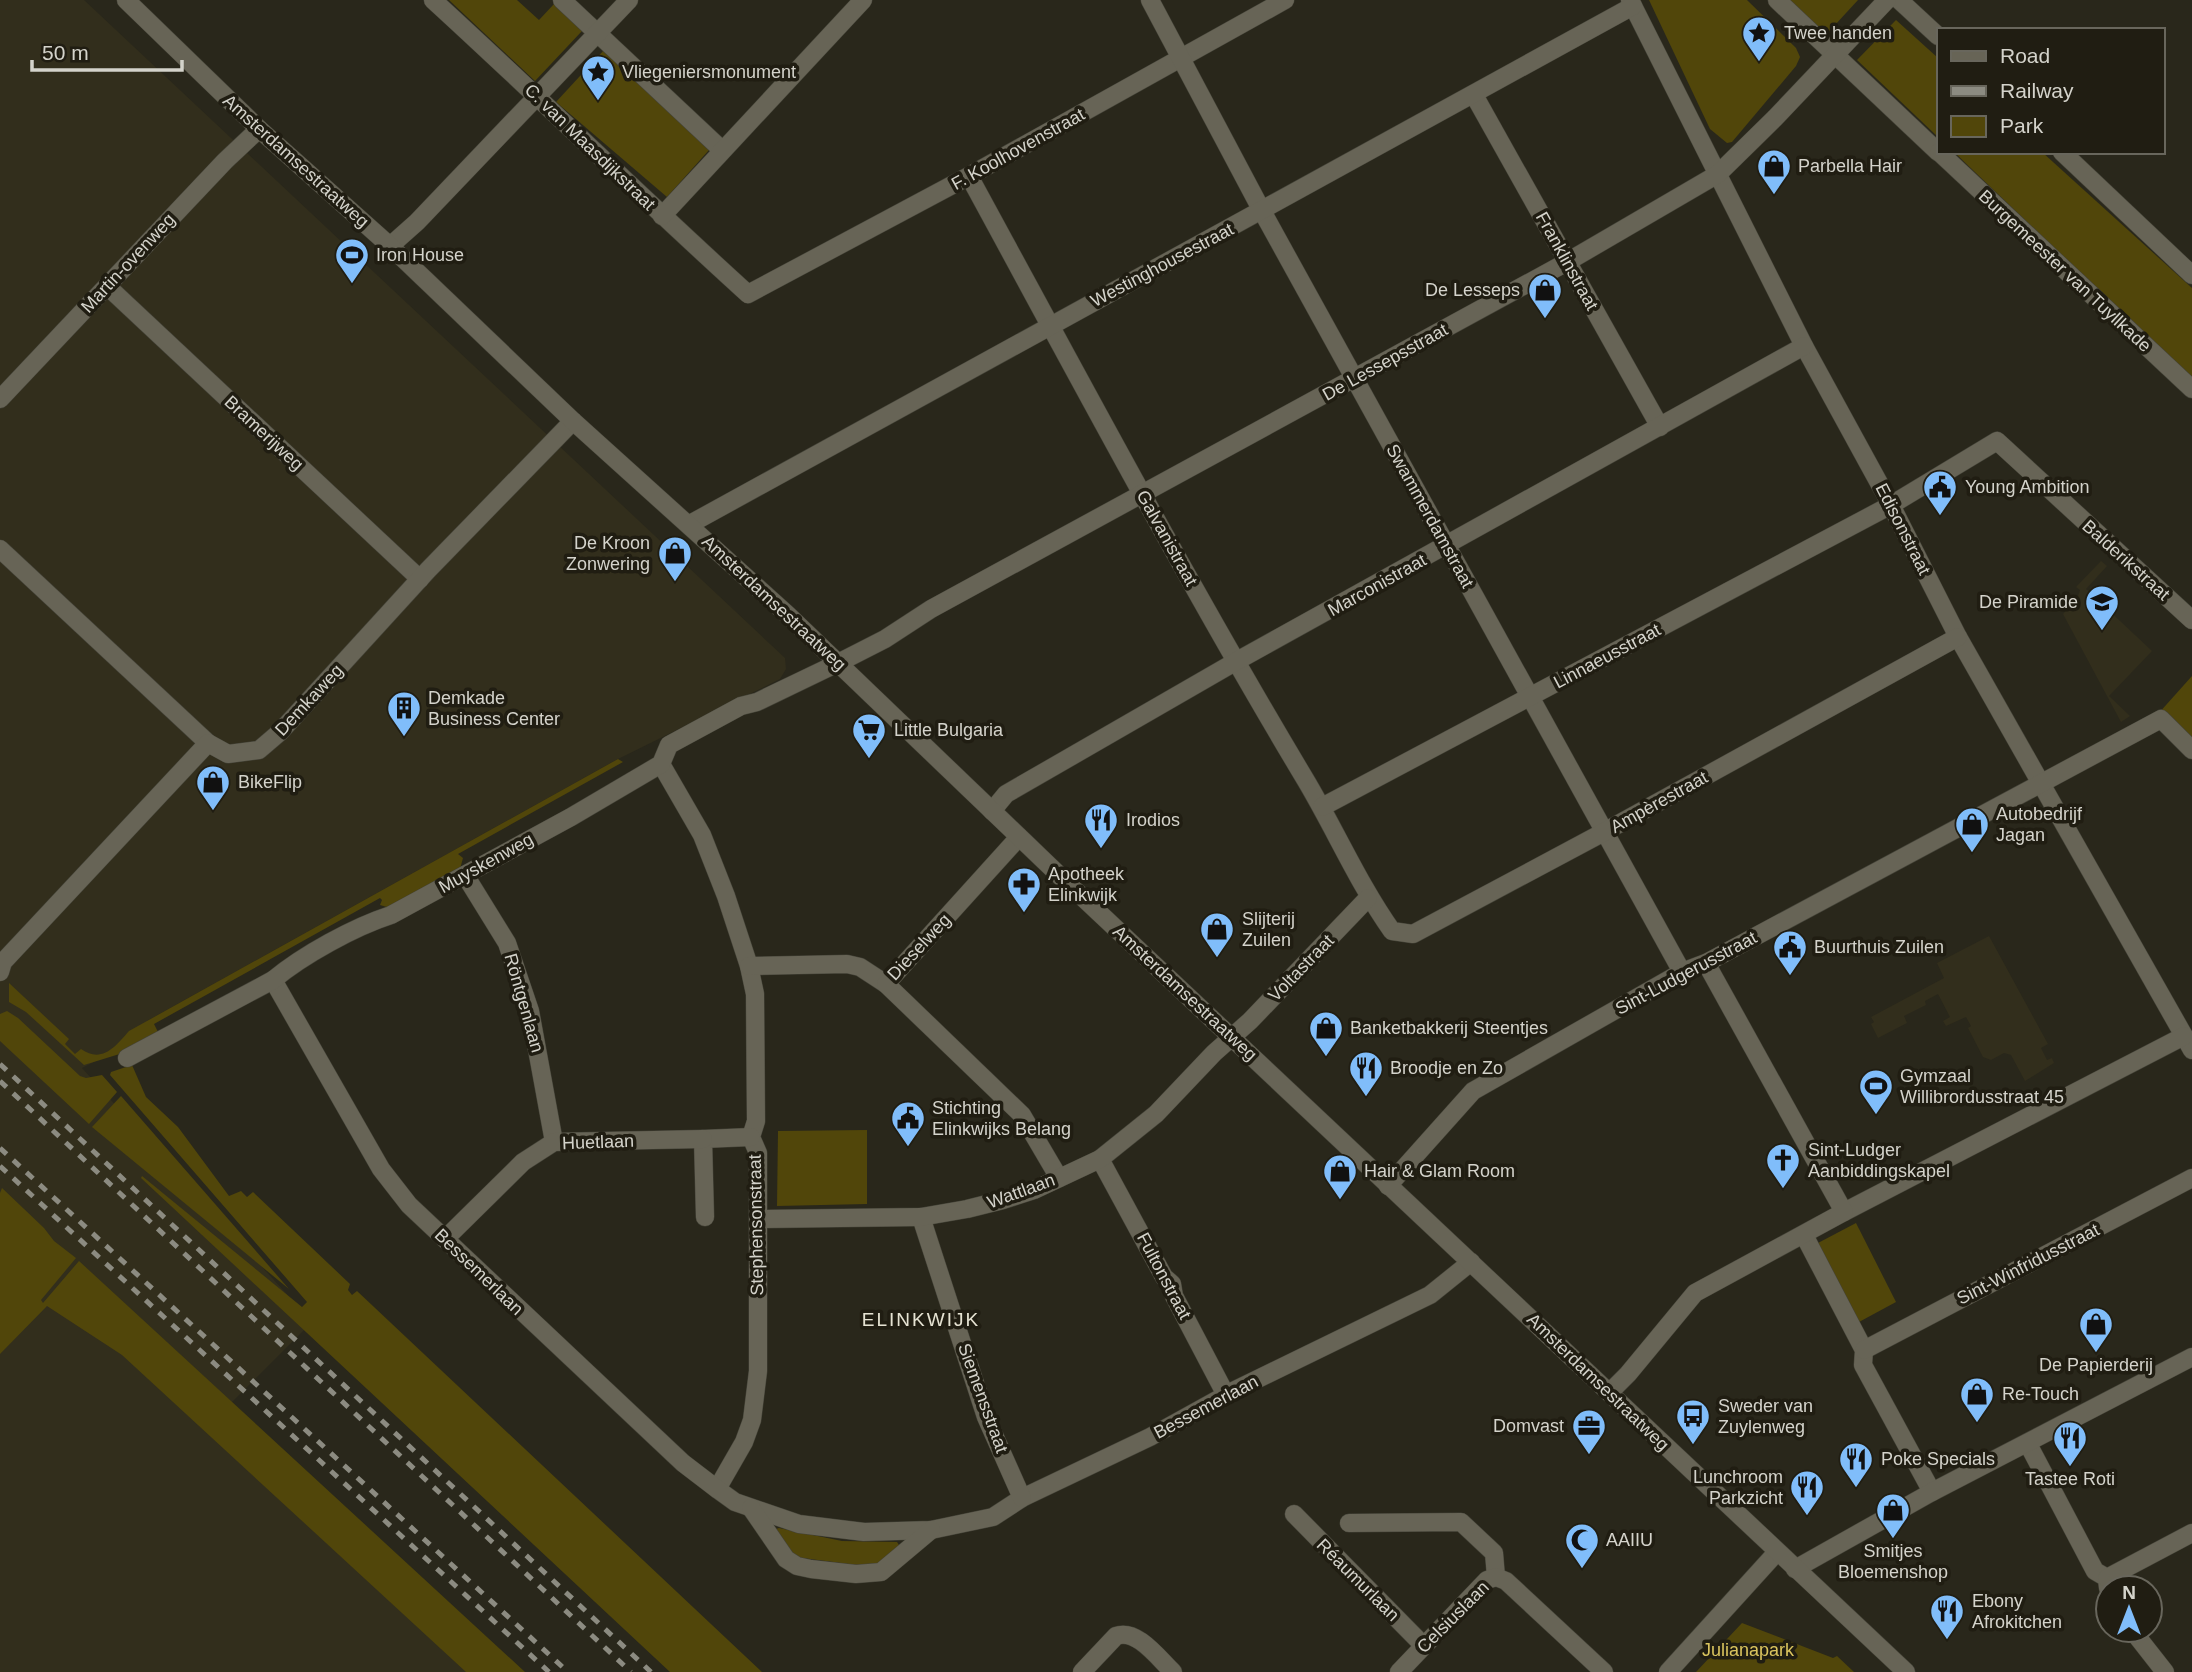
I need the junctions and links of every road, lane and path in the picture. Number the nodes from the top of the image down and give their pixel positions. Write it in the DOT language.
graph roads {
  1 [pos="126,0"];
  2 [pos="433,0"];
  3 [pos="562,0"];
  4 [pos="629,0"];
  5 [pos="863,0"];
  6 [pos="1150,0"];
  7 [pos="1285,0"];
  8 [pos="1777,0"];
  9 [pos="1887,0"];
  10 [pos="1899,0"];
  11 [pos="1632,3"];
  12 [pos="598,34"];
  13 [pos="1937,35"];
  14 [pos="1835,56"];
  15 [pos="1182,58"];
  16 [pos="1474,95"];
  17 [pos="538,96"];
  18 [pos="259,129"];
  19 [pos="722,150"];
  20 [pos="1937,150"];
  21 [pos="1941,154"];
  22 [pos="2064,154"];
  23 [pos="1718,174"];
  24 [pos="969,176"];
  25 [pos="1262,211"];
  26 [pos="662,216"];
  27 [pos="390,246"];
  28 [pos="1567,262"];
  29 [pos="2192,275"];
  30 [pos="107,286"];
  31 [pos="748,294"];
  32 [pos="1051,326"];
  33 [pos="1804,346"];
  34 [pos="1354,378"];
  35 [pos="2192,389"];
  36 [pos="0,400"];
  37 [pos="573,421"];
  38 [pos="1660,427"];
  39 [pos="1143,495"];
  40 [pos="1891,505"];
  41 [pos="690,524"];
  42 [pos="1447,546"];
  43 [pos="0,549"];
  44 [pos="420,579"];
  45 [pos="2192,620"];
  46 [pos="1958,637"];
  47 [pos="1235,662"];
  48 [pos="838,663"];
  49 [pos="1531,697"];
  50 [pos="208,743"];
  51 [pos="2192,750"];
  52 [pos="661,764"];
  53 [pos="2040,783"];
  54 [pos="1322,807"];
  55 [pos="992,811"];
  56 [pos="1604,832"];
  57 [pos="1019,837"];
  58 [pos="465,875"];
  59 [pos="1368,898"];
  60 [pos="1706,963"];
  61 [pos="749,966"];
  62 [pos="1,967"];
  63 [pos="1682,972"];
  64 [pos="273,980"];
  65 [pos="886,984"];
  66 [pos="1231,1036"];
  67 [pos="2188,1043"];
  68 [pos="127,1058"];
  69 [pos="751,1137"];
  70 [pos="703,1139"];
  71 [pos="554,1142"];
  72 [pos="1100,1158"];
  73 [pos="1059,1178"];
  74 [pos="2192,1178"];
  75 [pos="1388,1186"];
  76 [pos="1844,1212"];
  77 [pos="705,1217"];
  78 [pos="921,1217"];
  79 [pos="759,1219"];
  80 [pos="1804,1235"];
  81 [pos="445,1239"];
  82 [pos="1471,1262"];
  83 [pos="1864,1350"];
  84 [pos="2192,1357"];
  85 [pos="1610,1392"];
  86 [pos="1226,1395"];
  87 [pos="2028,1444"];
  88 [pos="717,1489"];
  89 [pos="1932,1492"];
  90 [pos="1022,1498"];
  91 [pos="751,1508"];
  92 [pos="1293,1514"];
  93 [pos="1349,1523"];
  94 [pos="931,1530"];
  95 [pos="2192,1533"];
  96 [pos="1777,1552"];
  97 [pos="1795,1569"];
  98 [pos="2097,1574"];
  99 [pos="2128,1574"];
  100 [pos="1496,1577"];
  101 [pos="2144,1644"];
  102 [pos="1423,1645"];
  103 [pos="1409,1668"];
  104 [pos="1082,1672"];
  105 [pos="1173,1672"];
  106 [pos="1604,1672"];
  107 [pos="1668,1672"];
  108 [pos="1906,1672"];
  109 [pos="2165,1672"];
  1 -- 18 [label="street, Amsterdamsestraatweg"];
  2 -- 17 [label="street, C. van Maasdijkstraat"];
  3 -- 12 [label="street"];
  4 -- 12 [label="street"];
  5 -- 19 [label="street"];
  6 -- 15 [label="street, Swammerdamstraat"];
  7 -- 15 [label="street, F. Koolhovenstraat"];
  8 -- 14 [label="street, Burgemeester van Tuyllkade"];
  9 -- 14 [label="street, De Lessepsstraat"];
  10 -- 13 [label="street"];
  11 -- 16 [label="street, Westinghousestraat"];
  11 -- 23 [label="street, Edisonstraat"];
  12 -- 17 [label="street"];
  12 -- 19 [label="street"];
  14 -- 20 [label="street, Burgemeester van Tuyllkade"];
  14 -- 23 [label="street, De Lessepsstraat"];
  15 -- 24 [label="street, F. Koolhovenstraat"];
  15 -- 25 [label="street, Swammerdamstraat"];
  16 -- 25 [label="street, Westinghousestraat"];
  16 -- 28 [label="street, Franklinstraat"];
  17 -- 26 [label="street, C. van Maasdijkstraat"];
  17 -- 27 [label="street"];
  18 -- 27 [label="street, Amsterdamsestraatweg"];
  18 -- 30 [label="street, Martin-ovenweg"];
  19 -- 26 [label="street"];
  21 -- 35 [label="street, Burgemeester van Tuyllkade"];
  22 -- 29 [label="street"];
  23 -- 28 [label="street, De Lessepsstraat"];
  23 -- 33 [label="street, Edisonstraat"];
  24 -- 31 [label="street, F. Koolhovenstraat"];
  24 -- 32 [label="street, Galvanistraat"];
  25 -- 32 [label="street, Westinghousestraat"];
  25 -- 34 [label="street, Swammerdamstraat"];
  26 -- 31 [label="street, C. van Maasdijkstraat"];
  27 -- 37 [label="street, Amsterdamsestraatweg"];
  28 -- 34 [label="street, De Lessepsstraat"];
  28 -- 38 [label="street, Franklinstraat"];
  30 -- 36 [label="street, Martin-ovenweg"];
  30 -- 44 [label="street, Bramerijweg"];
  32 -- 39 [label="street, Galvanistraat"];
  32 -- 41 [label="street, Westinghousestraat"];
  33 -- 38 [label="street, Marconistraat"];
  33 -- 40 [label="street, Edisonstraat"];
  34 -- 39 [label="street, De Lessepsstraat"];
  34 -- 42 [label="street, Swammerdamstraat"];
  37 -- 41 [label="street, Amsterdamsestraatweg"];
  37 -- 44 [label="street, Demkaweg"];
  38 -- 42 [label="street, Marconistraat"];
  39 -- 47 [label="street, Galvanistraat"];
  39 -- 48 [label="street, De Lessepsstraat"];
  40 -- 45 [label="street, Balderikstraat"];
  40 -- 46 [label="street, Edisonstraat"];
  40 -- 49 [label="street, Linnaeusstraat"];
  41 -- 48 [label="street, Amsterdamsestraatweg"];
  42 -- 47 [label="street, Marconistraat"];
  42 -- 49 [label="street, Swammerdamstraat"];
  43 -- 50 [label="street"];
  44 -- 50 [label="street, Demkaweg"];
  46 -- 53 [label="street, Edisonstraat"];
  46 -- 56 [label="street, Ampèrestraat"];
  47 -- 54 [label="street, Galvanistraat"];
  47 -- 55 [label="street, Marconistraat"];
  48 -- 52 [label="street, Muyskenweg"];
  48 -- 55 [label="street, Amsterdamsestraatweg"];
  49 -- 54 [label="street, Linnaeusstraat"];
  49 -- 56 [label="street, Swammerdamstraat"];
  50 -- 62 [label="street"];
  51 -- 53 [label="street, Sint-Ludgerusstraat"];
  52 -- 58 [label="street, Muyskenweg"];
  52 -- 61 [label="street, Stephensonstraat"];
  53 -- 60 [label="street, Sint-Ludgerusstraat"];
  53 -- 67 [label="street, Edisonstraat"];
  54 -- 59 [label="street, Galvanistraat"];
  55 -- 57 [label="street, Amsterdamsestraatweg"];
  56 -- 59 [label="street, Ampèrestraat"];
  56 -- 63 [label="street, Swammerdamstraat"];
  57 -- 65 [label="street, Dieselweg"];
  57 -- 66 [label="street, Amsterdamsestraatweg"];
  58 -- 64 [label="street, Muyskenweg"];
  58 -- 71 [label="street, Röntgenlaan"];
  59 -- 66 [label="street, Voltastraat"];
  60 -- 63 [label="street, Sint-Ludgerusstraat"];
  60 -- 76 [label="street"];
  61 -- 65 [label="street, Dieselweg"];
  61 -- 69 [label="street, Stephensonstraat"];
  63 -- 75 [label="street, Sint-Ludgerusstraat"];
  64 -- 68 [label="street, Muyskenweg"];
  64 -- 81 [label="street, Bessemerlaan"];
  65 -- 73 [label="street"];
  66 -- 72 [label="street, Wattlaan"];
  66 -- 75 [label="street, Amsterdamsestraatweg"];
  67 -- 76 [label="street"];
  69 -- 70 [label="street, Huetlaan"];
  69 -- 79 [label="street, Stephensonstraat"];
  70 -- 71 [label="street, Huetlaan"];
  70 -- 77 [label="street"];
  71 -- 81 [label="street, Huetlaan"];
  72 -- 73 [label="street, Wattlaan"];
  72 -- 86 [label="street, Fultonstraat"];
  73 -- 78 [label="street, Wattlaan"];
  74 -- 83 [label="street, Sint-Winfridusstraat"];
  75 -- 82 [label="street, Amsterdamsestraatweg"];
  76 -- 80 [label="street"];
  78 -- 79 [label="street, Wattlaan"];
  78 -- 90 [label="street, Siemensstraat"];
  79 -- 88 [label="street, Stephensonstraat"];
  80 -- 83 [label="street"];
  80 -- 85 [label="street"];
  81 -- 88 [label="street, Bessemerlaan"];
  82 -- 85 [label="street, Amsterdamsestraatweg"];
  82 -- 86 [label="street, Bessemerlaan"];
  83 -- 89 [label="street"];
  84 -- 87 [label="street"];
  85 -- 96 [label="street, Amsterdamsestraatweg"];
  86 -- 90 [label="street, Bessemerlaan"];
  87 -- 89 [label="street"];
  87 -- 98 [label="street"];
  88 -- 91 [label="street, Bessemerlaan"];
  89 -- 97 [label="street"];
  90 -- 94 [label="street, Bessemerlaan"];
  91 -- 94 [label="street, Bessemerlaan"];
  91 -- 94 [label="street, Bessemerlaan"];
  92 -- 102 [label="street, Réaumurlaan"];
  93 -- 100 [label="street, Réaumurlaan"];
  95 -- 99 [label="street"];
  96 -- 97 [label="street, Amsterdamsestraatweg"];
  96 -- 107 [label="street"];
  97 -- 108 [label="street, Amsterdamsestraatweg"];
  100 -- 102 [label="street, Celsiuslaan"];
  100 -- 106 [label="street, Celsiuslaan"];
  101 -- 109 [label="street"];
  102 -- 103 [label="street, Celsiuslaan"];
  104 -- 105 [label="street"];
}
